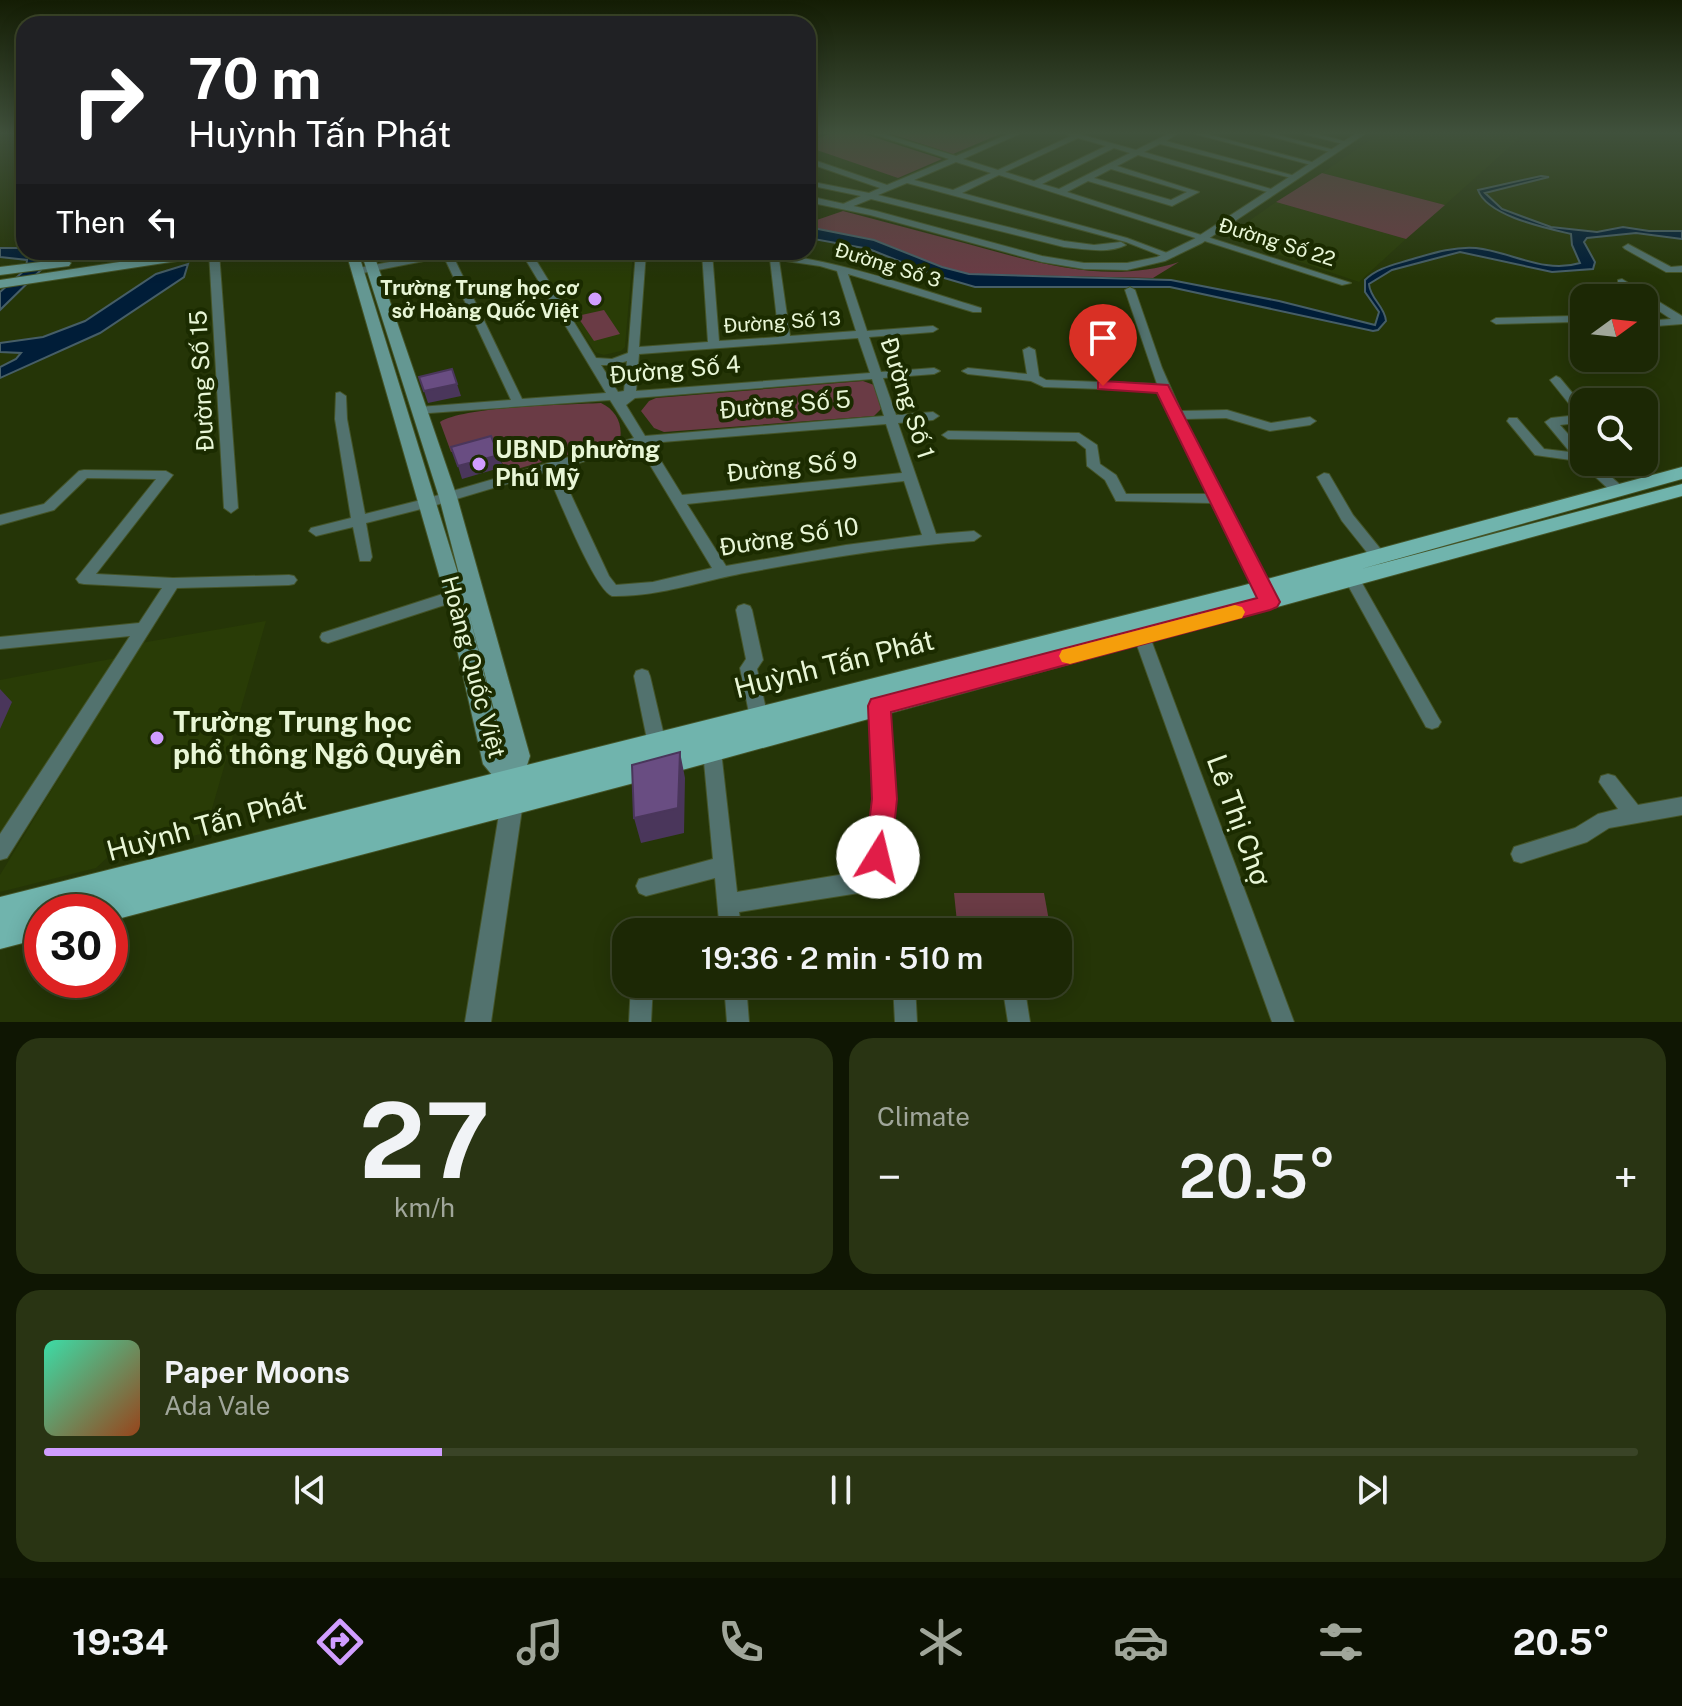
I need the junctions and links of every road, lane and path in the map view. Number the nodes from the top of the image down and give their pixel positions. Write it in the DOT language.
graph roads {
  1 [pos="869,182"];
  2 [pos="902,182"];
  3 [pos="912,182"];
  4 [pos="979,182"];
  5 [pos="1027,182"];
  6 [pos="1040,182"];
  7 [pos="1080,182"];
  8 [pos="1100,182"];
  9 [pos="1161,182"];
  10 [pos="1241,182"];
  11 [pos="1288,182"];
  12 [pos="1035,184"];
  13 [pos="816,185"];
  14 [pos="887,188"];
  15 [pos="1274,191"];
  16 [pos="1060,192"];
  17 [pos="954,193"];
  18 [pos="871,196"];
  19 [pos="816,200"];
  20 [pos="846,206"];
  21 [pos="1202,238"];
  22 [pos="1125,243"];
  23 [pos="1628,247"];
  24 [pos="1170,256"];
  25 [pos="102,260"];
  26 [pos="123,260"];
  27 [pos="143,260"];
  28 [pos="213,260"];
  29 [pos="397,260"];
  30 [pos="455,260"];
  31 [pos="531,260"];
  32 [pos="640,260"];
  33 [pos="708,260"];
  34 [pos="775,260"];
  35 [pos="804,260"];
  36 [pos="366,264"];
  37 [pos="1682,269"];
  38 [pos="49,271"];
  39 [pos="842,271"];
  40 [pos="6,277"];
  41 [pos="1622,282"];
  42 [pos="1346,283"];
  43 [pos="1130,290"];
  44 [pos="977,310"];
  45 [pos="1570,319"];
  46 [pos="1496,321"];
  47 [pos="1682,321"];
  48 [pos="1658,323"];
  49 [pos="933,329"];
  50 [pos="863,334"];
  51 [pos="785,340"];
  52 [pos="714,345"];
  53 [pos="1029,350"];
  54 [pos="634,353"];
  55 [pos="593,361"];
  56 [pos="934,371"];
  57 [pos="968,371"];
  58 [pos="876,376"];
  59 [pos="1034,378"];
  60 [pos="1556,380"];
  61 [pos="1162,388"];
  62 [pos="340,396"];
  63 [pos="630,396"];
  64 [pos="1570,398"];
  65 [pos="518,403"];
  66 [pos="618,403"];
  67 [pos="419,411"];
  68 [pos="1174,415"];
  69 [pos="933,416"];
  70 [pos="891,419"];
  71 [pos="1570,419"];
  72 [pos="1310,421"];
  73 [pos="1513,421"];
  74 [pos="948,435"];
  75 [pos="641,440"];
  76 [pos="1570,444"];
  77 [pos="1570,457"];
  78 [pos="552,468"];
  79 [pos="1682,473"];
  80 [pos="909,476"];
  81 [pos="1602,476"];
  82 [pos="1324,477"];
  83 [pos="1682,490"];
  84 [pos="1619,491"];
  85 [pos="448,497"];
  86 [pos="1219,499"];
  87 [pos="678,500"];
  88 [pos="428,503"];
  89 [pos="231,508"];
  90 [pos="0,520"];
  91 [pos="359,521"];
  92 [pos="1504,530"];
  93 [pos="316,531"];
  94 [pos="974,536"];
  95 [pos="930,539"];
  96 [pos="1378,556"];
  97 [pos="365,557"];
  98 [pos="722,572"];
  99 [pos="289,580"];
  100 [pos="1353,580"];
  101 [pos="173,583"];
  102 [pos="1265,595"];
  103 [pos="455,596"];
  104 [pos="744,610"];
  105 [pos="142,629"];
  106 [pos="328,637"];
  107 [pos="1142,637"];
  108 [pos="0,643"];
  109 [pos="642,676"];
  110 [pos="879,706"];
  111 [pos="837,708"];
  112 [pos="759,718"];
  113 [pos="1432,722"];
  114 [pos="657,744"];
  115 [pos="712,751"];
  116 [pos="1608,782"];
  117 [pos="512,791"];
  118 [pos="1682,806"];
  119 [pos="1634,815"];
  120 [pos="0,851"];
  121 [pos="1521,854"];
  122 [pos="723,866"];
  123 [pos="646,886"];
  124 [pos="128,900"];
  125 [pos="728,904"];
  126 [pos="0,912"];
  127 [pos="730,918"];
  128 [pos="24,928"];
  129 [pos="0,934"];
  130 [pos="641,998"];
  131 [pos="736,998"];
  132 [pos="905,998"];
  133 [pos="1015,998"];
  134 [pos="478,1022"];
  135 [pos="640,1022"];
  136 [pos="738,1022"];
  137 [pos="906,1022"];
  138 [pos="1019,1022"];
  139 [pos="1283,1022"];
  1 -- 14 [label="street"];
  2 -- 14 [label="street"];
  3 -- 17 [label="street"];
  4 -- 17 [label="street"];
  5 -- 12 [label="street, Đường Số 22"];
  6 -- 12 [label="street"];
  7 -- 16 [label="street"];
  8 -- 9 [label="street"];
  10 -- 15 [label="street"];
  11 -- 15 [label="street"];
  12 -- 16 [label="street, Đường Số 22"];
  13 -- 18 [label="street"];
  14 -- 18 [label="street"];
  15 -- 21 [label="street"];
  16 -- 21 [label="street, Đường Số 22"];
  17 -- 22 [label="street"];
  18 -- 20 [label="street"];
  18 -- 22 [label="street"];
  19 -- 20 [label="street"];
  20 -- 24 [label="street"];
  21 -- 24 [label="street"];
  21 -- 42 [label="street, Đường Số 22"];
  22 -- 24 [label="street"];
  23 -- 37 [label="street"];
  25 -- 38 [label="main road"];
  26 -- 38 [label="main road"];
  27 -- 38 [label="main road"];
  28 -- 89 [label="street, Đường Số 15"];
  29 -- 36 [label="street"];
  30 -- 65 [label="street"];
  31 -- 55 [label="street"];
  32 -- 54 [label="street"];
  33 -- 52 [label="street"];
  34 -- 51 [label="street"];
  35 -- 39 [label="street, Đường Số 3"];
  36 -- 67 [label="main road, Hoàng Quốc Việt"];
  36 -- 88 [label="main road, Hoàng Quốc Việt"];
  38 -- 40 [label="main road"];
  39 -- 44 [label="street, Đường Số 3"];
  39 -- 50 [label="street, Đường Số 1"];
  41 -- 47 [label="street"];
  43 -- 61 [label="street"];
  45 -- 46 [label="street"];
  47 -- 48 [label="street"];
  49 -- 50 [label="street, Đường Số 13"];
  50 -- 51 [label="street, Đường Số 13"];
  50 -- 58 [label="street, Đường Số 1"];
  51 -- 52 [label="street, Đường Số 13"];
  52 -- 54 [label="street, Đường Số 13"];
  53 -- 59 [label="street"];
  54 -- 55 [label="street, Đường Số 13"];
  54 -- 63 [label="street"];
  55 -- 66 [label="street"];
  56 -- 58 [label="street, Đường Số 4"];
  57 -- 59 [label="street"];
  58 -- 63 [label="street, Đường Số 4"];
  58 -- 70 [label="street, Đường Số 1"];
  59 -- 61 [label="street"];
  60 -- 64 [label="street"];
  61 -- 68 [label="street"];
  62 -- 91 [label="street"];
  63 -- 66 [label="street, Đường Số 4"];
  65 -- 66 [label="street, Đường Số 4"];
  65 -- 67 [label="street, Đường Số 4"];
  66 -- 75 [label="street"];
  67 -- 85 [label="main road, Hoàng Quốc Việt"];
  68 -- 72 [label="street"];
  68 -- 86 [label="street"];
  69 -- 70 [label="street, Đường Số 5"];
  70 -- 75 [label="street, Đường Số 5"];
  70 -- 80 [label="street, Đường Số 1"];
  71 -- 76 [label="street"];
  73 -- 77 [label="street"];
  74 -- 86 [label="street"];
  75 -- 78 [label="street, Đường Số 5"];
  75 -- 87 [label="street"];
  78 -- 85 [label="street, Đường Số 5"];
  78 -- 98 [label="street, Đường Số 10"];
  79 -- 84 [label="main road, Huỳnh Tấn Phát"];
  80 -- 87 [label="street, Đường Số 9"];
  80 -- 95 [label="street, Đường Số 1"];
  81 -- 84 [label="street"];
  82 -- 96 [label="street"];
  83 -- 92 [label="main road, Huỳnh Tấn Phát"];
  84 -- 92 [label="main road, Huỳnh Tấn Phát"];
  85 -- 88 [label="street, Đường Số 5"];
  85 -- 117 [label="main road, Hoàng Quốc Việt"];
  86 -- 102 [label="street"];
  87 -- 98 [label="street"];
  88 -- 91 [label="street, Đường Số 5"];
  88 -- 103 [label="main road, Hoàng Quốc Việt"];
  90 -- 101 [label="street"];
  91 -- 93 [label="street, Đường Số 5"];
  91 -- 97 [label="street"];
  92 -- 96 [label="main road, Huỳnh Tấn Phát"];
  92 -- 100 [label="main road, Huỳnh Tấn Phát"];
  94 -- 95 [label="street, Đường Số 10"];
  95 -- 98 [label="street, Đường Số 10"];
  96 -- 102 [label="main road, Huỳnh Tấn Phát"];
  99 -- 101 [label="street"];
  100 -- 102 [label="main road, Huỳnh Tấn Phát"];
  100 -- 113 [label="street"];
  101 -- 105 [label="street"];
  102 -- 107 [label="main road, Huỳnh Tấn Phát"];
  102 -- 111 [label="main road, Huỳnh Tấn Phát"];
  103 -- 106 [label="street"];
  103 -- 117 [label="main road, Hoàng Quốc Việt"];
  104 -- 112 [label="street"];
  105 -- 108 [label="street"];
  105 -- 120 [label="street"];
  107 -- 110 [label="main road, Huỳnh Tấn Phát"];
  107 -- 139 [label="street, Lê Thị Chợ"];
  109 -- 114 [label="street"];
  110 -- 111 [label="main road, Huỳnh Tấn Phát"];
  110 -- 125 [label="street"];
  111 -- 112 [label="main road, Huỳnh Tấn Phát"];
  111 -- 115 [label="main road, Huỳnh Tấn Phát"];
  112 -- 114 [label="main road, Huỳnh Tấn Phát"];
  114 -- 117 [label="main road, Huỳnh Tấn Phát"];
  115 -- 117 [label="main road, Huỳnh Tấn Phát"];
  115 -- 122 [label="street"];
  116 -- 119 [label="street"];
  117 -- 124 [label="main road, Huỳnh Tấn Phát"];
  117 -- 126 [label="main road, Huỳnh Tấn Phát"];
  117 -- 134 [label="street, Hoàng Quốc Việt"];
  118 -- 119 [label="street"];
  119 -- 121 [label="street"];
  122 -- 123 [label="street"];
  122 -- 125 [label="street"];
  125 -- 127 [label="street"];
  128 -- 129 [label="main road"];
  130 -- 135 [label="street"];
  131 -- 136 [label="street"];
  132 -- 137 [label="street"];
  133 -- 138 [label="street"];
}
